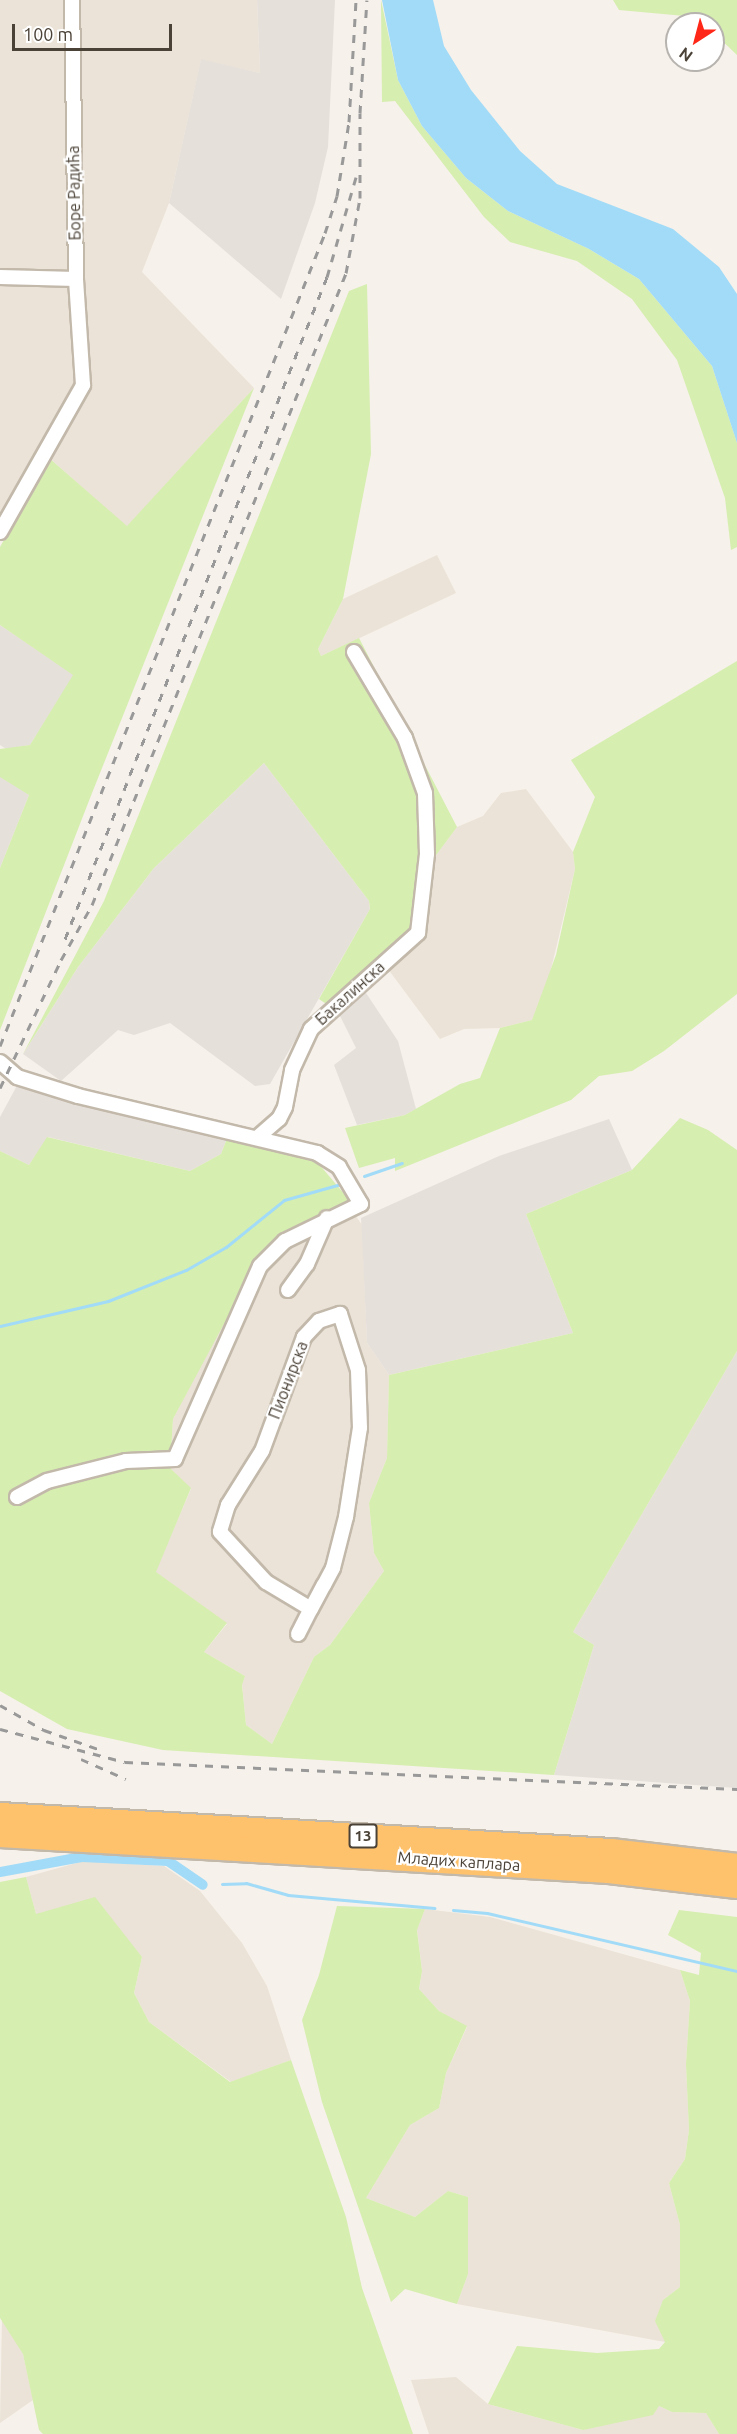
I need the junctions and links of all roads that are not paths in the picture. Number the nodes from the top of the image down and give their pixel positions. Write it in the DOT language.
graph roads {
  1 [pos="72,0"];
  2 [pos="0,278"];
  3 [pos="76,279"];
  4 [pos="0,532"];
  5 [pos="354,652"];
  6 [pos="0,1062"];
  7 [pos="258,1137"];
  8 [pos="327,1218"];
  9 [pos="288,1290"];
  10 [pos="17,1497"];
  11 [pos="311,1609"];
  12 [pos="298,1634"];
  13 [pos="0,1815"];
  14 [pos="0,1835"];
  15 [pos="737,1866"];
  16 [pos="737,1886"];
  1 -- 3 [label="street, Боре Радића"];
  2 -- 3 [label="street"];
  3 -- 4 [label="street, Боре Радића"];
  5 -- 7 [label="street, Бакалинска"];
  6 -- 7 [label="street"];
  7 -- 8 [label="street"];
  8 -- 9 [label="street"];
  8 -- 10 [label="street"];
  11 -- 11 [label="street, Пионирска"];
  11 -- 12 [label="street, Пионирска"];
  13 -- 15 [label="highway, Младих каплара / 13"];
  14 -- 16 [label="highway, Младих каплара / 13"];
}
